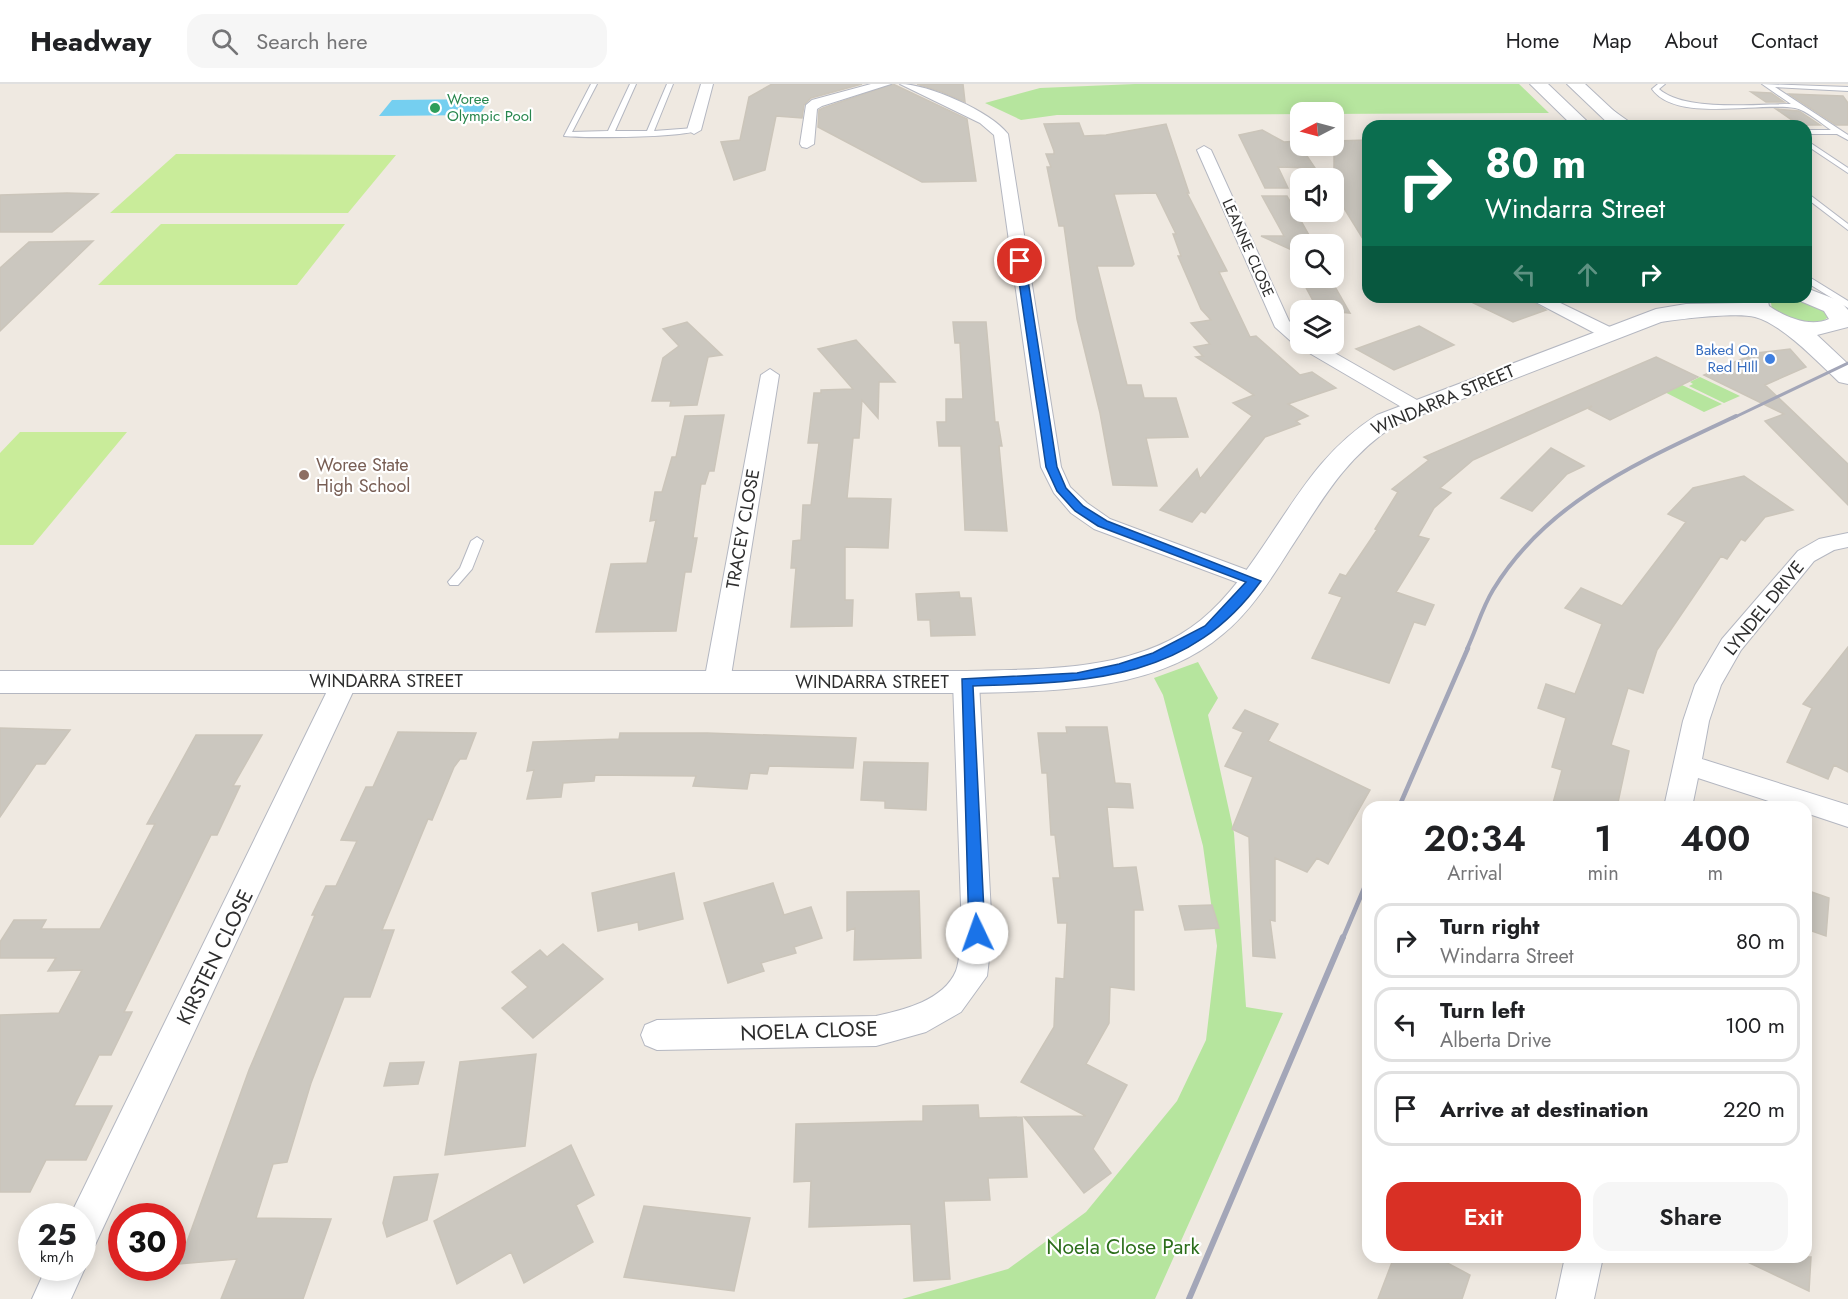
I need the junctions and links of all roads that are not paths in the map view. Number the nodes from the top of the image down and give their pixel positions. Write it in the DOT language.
graph roads {
  1 [pos="594,84"];
  2 [pos="633,84"];
  3 [pos="670,84"];
  4 [pos="707,84"];
  5 [pos="885,84"];
  6 [pos="906,84"];
  7 [pos="1538,84"];
  8 [pos="1575,84"];
  9 [pos="1662,84"];
  10 [pos="1765,85"];
  11 [pos="1848,89"];
  12 [pos="1593,100"];
  13 [pos="1797,106"];
  14 [pos="1577,120"];
  15 [pos="1615,120"];
  16 [pos="1622,120"];
  17 [pos="694,130"];
  18 [pos="1812,132"];
  19 [pos="1835,132"];
  20 [pos="610,134"];
  21 [pos="650,134"];
  22 [pos="1848,138"];
  23 [pos="807,144"];
  24 [pos="1812,146"];
  25 [pos="1204,150"];
  26 [pos="1848,171"];
  27 [pos="1812,199"];
  28 [pos="1848,228"];
  29 [pos="1812,285"];
  30 [pos="1547,303"];
  31 [pos="1761,304"];
  32 [pos="1828,304"];
  33 [pos="1290,331"];
  34 [pos="1610,334"];
  35 [pos="1324,354"];
  36 [pos="770,375"];
  37 [pos="1848,376"];
  38 [pos="1417,408"];
  39 [pos="1848,540"];
  40 [pos="477,541"];
  41 [pos="1255,581"];
  42 [pos="454,582"];
  43 [pos="345,681"];
  44 [pos="0,682"];
  45 [pos="717,682"];
  46 [pos="966,682"];
  47 [pos="1686,764"];
  48 [pos="1678,801"];
  49 [pos="1801,801"];
  50 [pos="1812,804"];
  51 [pos="1848,816"];
  52 [pos="657,1035"];
  53 [pos="96,1203"];
  54 [pos="1583,1263"];
  55 [pos="60,1281"];
  56 [pos="51,1299"];
  57 [pos="1575,1299"];
  1 -- 20 [label="lane"];
  2 -- 20 [label="lane"];
  3 -- 21 [label="lane"];
  4 -- 17 [label="street"];
  5 -- 23 [label="street"];
  6 -- 41 [label="street"];
  7 -- 14 [label="street"];
  8 -- 12 [label="street"];
  9 -- 13 [label="lane"];
  10 -- 11 [label="lane"];
  10 -- 13 [label="lane"];
  12 -- 15 [label="street"];
  12 -- 16 [label="lane"];
  13 -- 19 [label="lane"];
  17 -- 21 [label="lane"];
  18 -- 19 [label="lane"];
  19 -- 22 [label="lane"];
  20 -- 21 [label="lane"];
  24 -- 26 [label="lane"];
  25 -- 33 [label="street, LEANNE CLOSE"];
  27 -- 28 [label="lane"];
  29 -- 32 [label="lane"];
  30 -- 34 [label="street"];
  31 -- 32 [label="street, WINDARRA STREET"];
  31 -- 34 [label="street, WINDARRA STREET"];
  31 -- 37 [label="street"];
  34 -- 38 [label="street, WINDARRA STREET"];
  35 -- 38 [label="street"];
  36 -- 45 [label="street, TRACEY CLOSE"];
  38 -- 41 [label="street, WINDARRA STREET"];
  39 -- 47 [label="street, LYNDEL DRIVE"];
  40 -- 42 [label="lane"];
  41 -- 46 [label="street, WINDARRA STREET"];
  43 -- 44 [label="street, WINDARRA STREET"];
  43 -- 45 [label="street, WINDARRA STREET"];
  43 -- 53 [label="street, KIRSTEN CLOSE"];
  45 -- 46 [label="street, WINDARRA STREET"];
  46 -- 52 [label="street, NOELA CLOSE"];
  47 -- 48 [label="street, LYNDEL DRIVE"];
  47 -- 49 [label="street"];
  50 -- 51 [label="street"];
  54 -- 57 [label="street"];
  55 -- 56 [label="street"];
}
